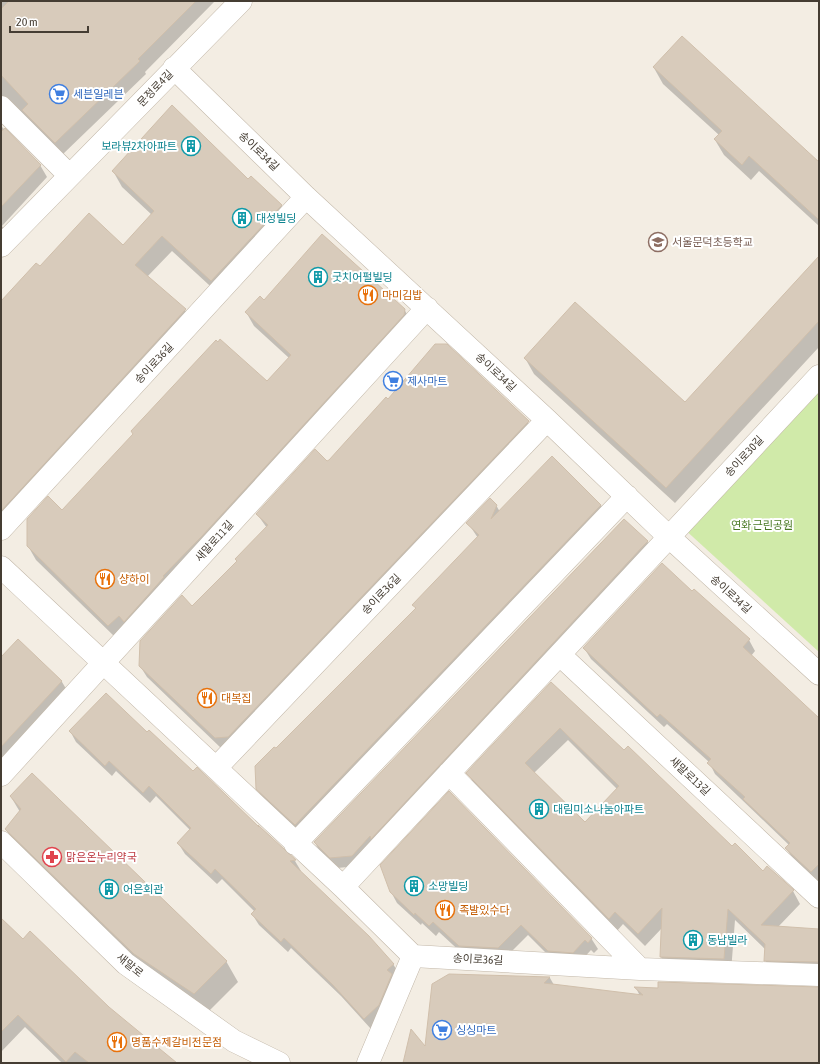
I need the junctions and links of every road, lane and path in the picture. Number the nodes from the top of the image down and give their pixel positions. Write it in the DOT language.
graph roads {
  1 [pos="241,1"];
  2 [pos="174,68"];
  3 [pos="1,107"];
  4 [pos="69,175"];
  5 [pos="306,197"];
  6 [pos="1,246"];
  7 [pos="427,308"];
  8 [pos="819,376"];
  9 [pos="547,420"];
  10 [pos="627,496"];
  11 [pos="1,529"];
  12 [pos="668,536"];
  13 [pos="1,567"];
  14 [pos="560,655"];
  15 [pos="103,662"];
  16 [pos="819,674"];
  17 [pos="216,768"];
  18 [pos="449,773"];
  19 [pos="1,775"];
  20 [pos="1,842"];
  21 [pos="295,844"];
  22 [pos="343,887"];
  23 [pos="819,897"];
  24 [pos="413,956"];
  25 [pos="640,969"];
  26 [pos="819,975"];
  27 [pos="279,1063"];
  28 [pos="368,1063"];
  1 -- 2 [label="street, 문정로4길"];
  2 -- 4 [label="street, 문정로4길"];
  2 -- 5 [label="street, 송이로34길"];
  3 -- 4 [label="street"];
  4 -- 6 [label="street, 문정로4길"];
  5 -- 7 [label="street, 송이로34길"];
  5 -- 11 [label="street, 송이로36길"];
  7 -- 9 [label="street, 송이로34길"];
  7 -- 15 [label="street, 새말로11길"];
  8 -- 12 [label="street, 송이로30길"];
  9 -- 10 [label="street, 송이로34길"];
  9 -- 17 [label="street, 송이로36길"];
  10 -- 12 [label="street, 송이로34길"];
  10 -- 21 [label="street"];
  12 -- 14 [label="street"];
  12 -- 16 [label="street, 송이로34길"];
  13 -- 15 [label="street"];
  14 -- 18 [label="street"];
  14 -- 23 [label="street, 새말로13길"];
  15 -- 17 [label="street"];
  15 -- 19 [label="street, 새말로11길"];
  17 -- 21 [label="street"];
  18 -- 22 [label="street"];
  18 -- 25 [label="street"];
  20 -- 27 [label="street, 새말로"];
  21 -- 22 [label="street"];
  22 -- 24 [label="street"];
  24 -- 25 [label="street, 송이로36길"];
  24 -- 28 [label="street"];
  25 -- 26 [label="street, 송이로36길"];
}
